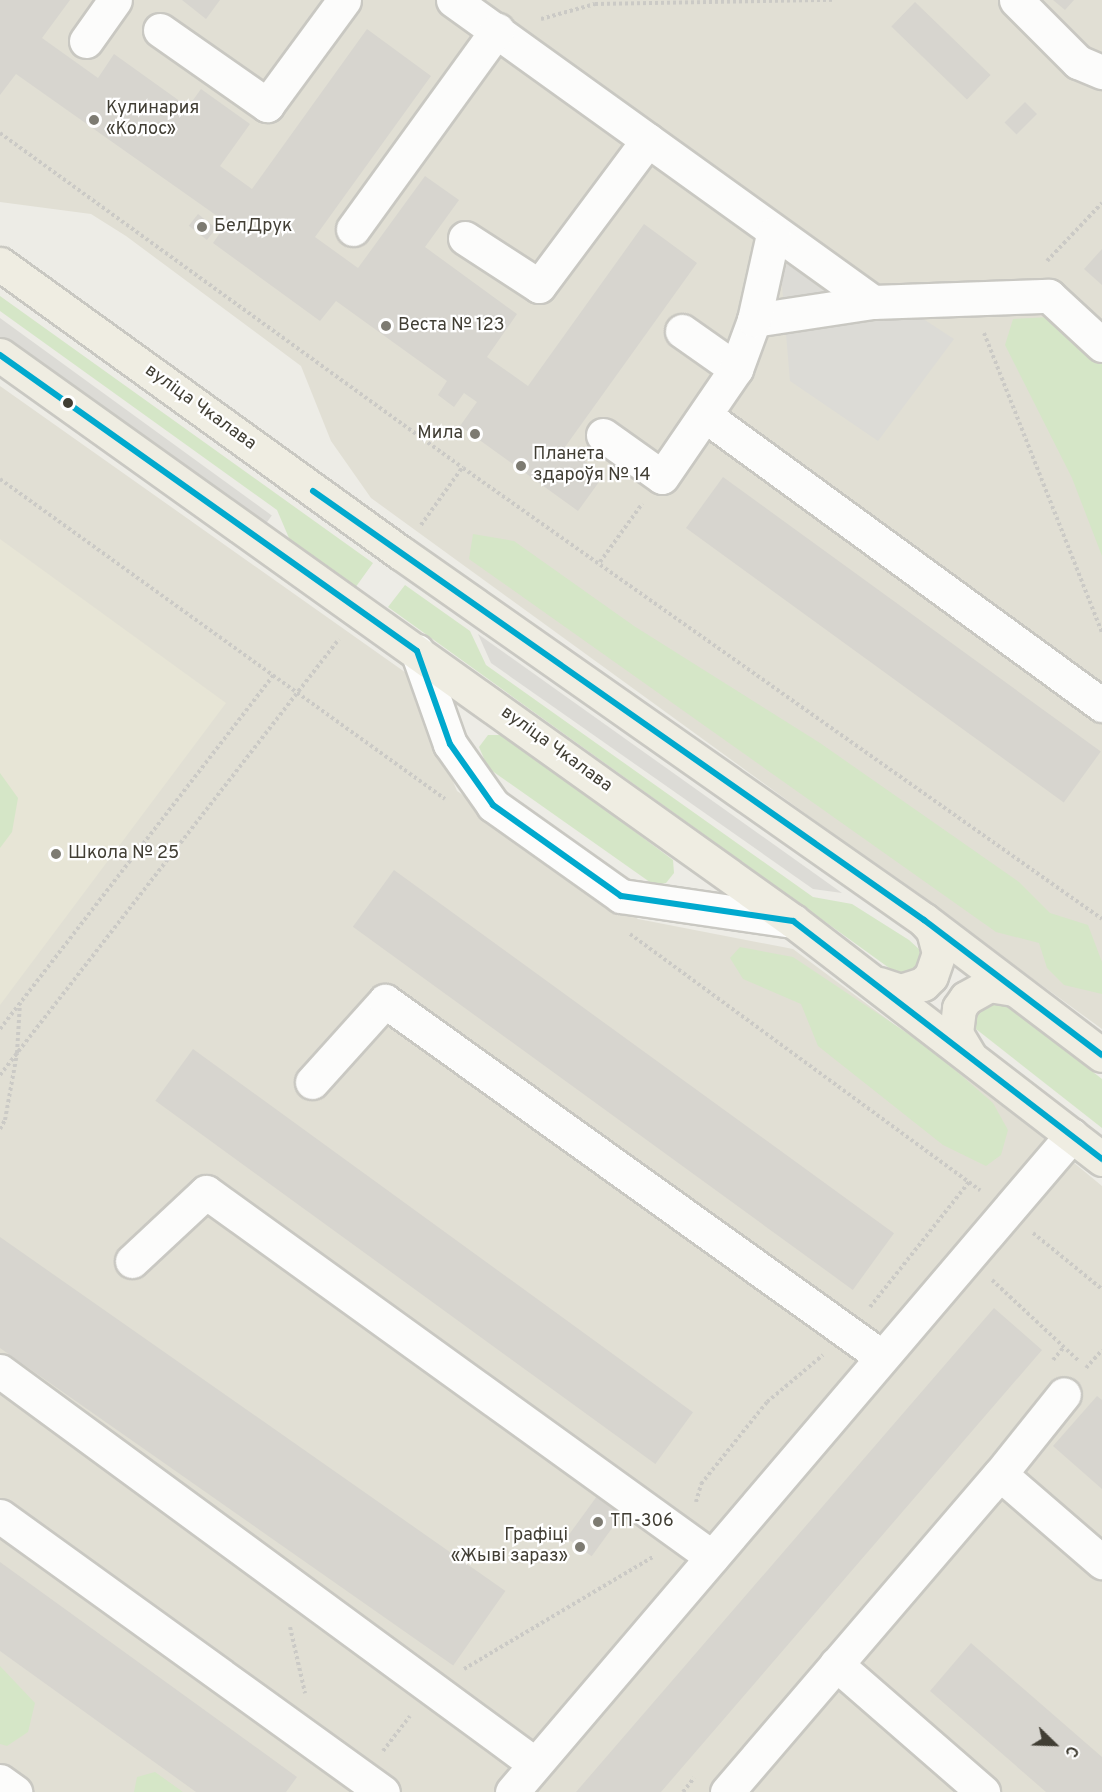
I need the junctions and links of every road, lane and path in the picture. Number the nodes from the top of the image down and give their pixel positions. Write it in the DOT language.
graph roads {
  1 [pos="115,0"];
  2 [pos="344,0"];
  3 [pos="453,0"];
  4 [pos="835,0"];
  5 [pos="1016,0"];
  6 [pos="160,30"];
  7 [pos="497,30"];
  8 [pos="86,41"];
  9 [pos="1102,72"];
  10 [pos="0,133"];
  11 [pos="648,140"];
  12 [pos="1102,203"];
  13 [pos="353,229"];
  14 [pos="773,234"];
  15 [pos="465,238"];
  16 [pos="0,264"];
  17 [pos="1042,266"];
  18 [pos="971,299"];
  19 [pos="873,302"];
  20 [pos="754,320"];
  21 [pos="682,331"];
  22 [pos="1102,345"];
  23 [pos="0,355"];
  24 [pos="736,369"];
  25 [pos="706,417"];
  26 [pos="603,435"];
  27 [pos="463,468"];
  28 [pos="662,477"];
  29 [pos="415,533"];
  30 [pos="600,562"];
  31 [pos="344,631"];
  32 [pos="1102,633"];
  33 [pos="417,651"];
  34 [pos="274,675"];
  35 [pos="1102,705"];
  36 [pos="1102,919"];
  37 [pos="924,920"];
  38 [pos="793,921"];
  39 [pos="879,984"];
  40 [pos="1014,988"];
  41 [pos="20,1003"];
  42 [pos="0,1029"];
  43 [pos="17,1053"];
  44 [pos="969,1055"];
  45 [pos="1102,1055"];
  46 [pos="0,1075"];
  47 [pos="312,1082"];
  48 [pos="0,1129"];
  49 [pos="1072,1135"];
  50 [pos="1102,1159"];
  51 [pos="132,1262"];
  52 [pos="1000,1287"];
  53 [pos="1102,1350"];
  54 [pos="882,1357"];
  55 [pos="1095,1358"];
  56 [pos="1086,1368"];
  57 [pos="0,1371"];
  58 [pos="1064,1394"];
  59 [pos="1000,1474"];
  60 [pos="0,1516"];
  61 [pos="685,1538"];
  62 [pos="712,1557"];
  63 [pos="1102,1562"];
  64 [pos="278,1576"];
  65 [pos="836,1664"];
  66 [pos="430,1689"];
  67 [pos="316,1743"];
  68 [pos="535,1764"];
  69 [pos="0,1781"];
  70 [pos="373,1785"];
  71 [pos="15,1792"];
  72 [pos="512,1792"];
  73 [pos="727,1792"];
  74 [pos="983,1792"];
  1 -- 8 [label="street"];
  2 -- 6 [label="street"];
  3 -- 7 [label="street"];
  4 -- 7 [label="path"];
  5 -- 9 [label="street"];
  7 -- 11 [label="street"];
  7 -- 13 [label="street"];
  10 -- 27 [label="path"];
  11 -- 14 [label="street"];
  11 -- 15 [label="street"];
  12 -- 17 [label="path"];
  14 -- 19 [label="street"];
  14 -- 20 [label="street"];
  16 -- 37 [label="main road, вуліца Чкалава"];
  18 -- 19 [label="street"];
  18 -- 22 [label="street"];
  18 -- 32 [label="path"];
  19 -- 20 [label="street"];
  20 -- 24 [label="street"];
  21 -- 24 [label="street"];
  23 -- 33 [label="main road, вуліца Чкалава"];
  24 -- 25 [label="street"];
  25 -- 28 [label="street"];
  25 -- 35 [label="street"];
  26 -- 28 [label="street"];
  27 -- 29 [label="path"];
  27 -- 30 [label="path"];
  28 -- 30 [label="path"];
  30 -- 36 [label="path"];
  31 -- 43 [label="path"];
  33 -- 38 [label="main road, вуліца Чкалава"];
  33 -- 38 [label="street"];
  34 -- 41 [label="path"];
  37 -- 39 [label="main road"];
  37 -- 40 [label="main road, вуліца Чкалава"];
  38 -- 39 [label="main road, вуліца Чкалава"];
  39 -- 44 [label="main road, вуліца Чкалава"];
  40 -- 44 [label="main road"];
  40 -- 45 [label="main road, вуліца Чкалава"];
  41 -- 42 [label="path"];
  41 -- 43 [label="path"];
  43 -- 46 [label="path"];
  43 -- 48 [label="path"];
  44 -- 49 [label="main road, вуліца Чкалава"];
  47 -- 54 [label="street"];
  49 -- 50 [label="main road, вуліца Чкалава"];
  49 -- 54 [label="street"];
  51 -- 61 [label="street"];
  52 -- 56 [label="path"];
  53 -- 55 [label="path"];
  54 -- 62 [label="street"];
  57 -- 64 [label="street"];
  58 -- 59 [label="street"];
  59 -- 63 [label="street"];
  59 -- 65 [label="street"];
  60 -- 67 [label="street"];
  61 -- 62 [label="street"];
  61 -- 66 [label="path"];
  62 -- 68 [label="street"];
  64 -- 66 [label="street"];
  64 -- 67 [label="path"];
  65 -- 73 [label="street"];
  65 -- 74 [label="street"];
  66 -- 68 [label="street"];
  66 -- 70 [label="path"];
  67 -- 70 [label="street"];
  68 -- 72 [label="street"];
  69 -- 71 [label="street"];
}
